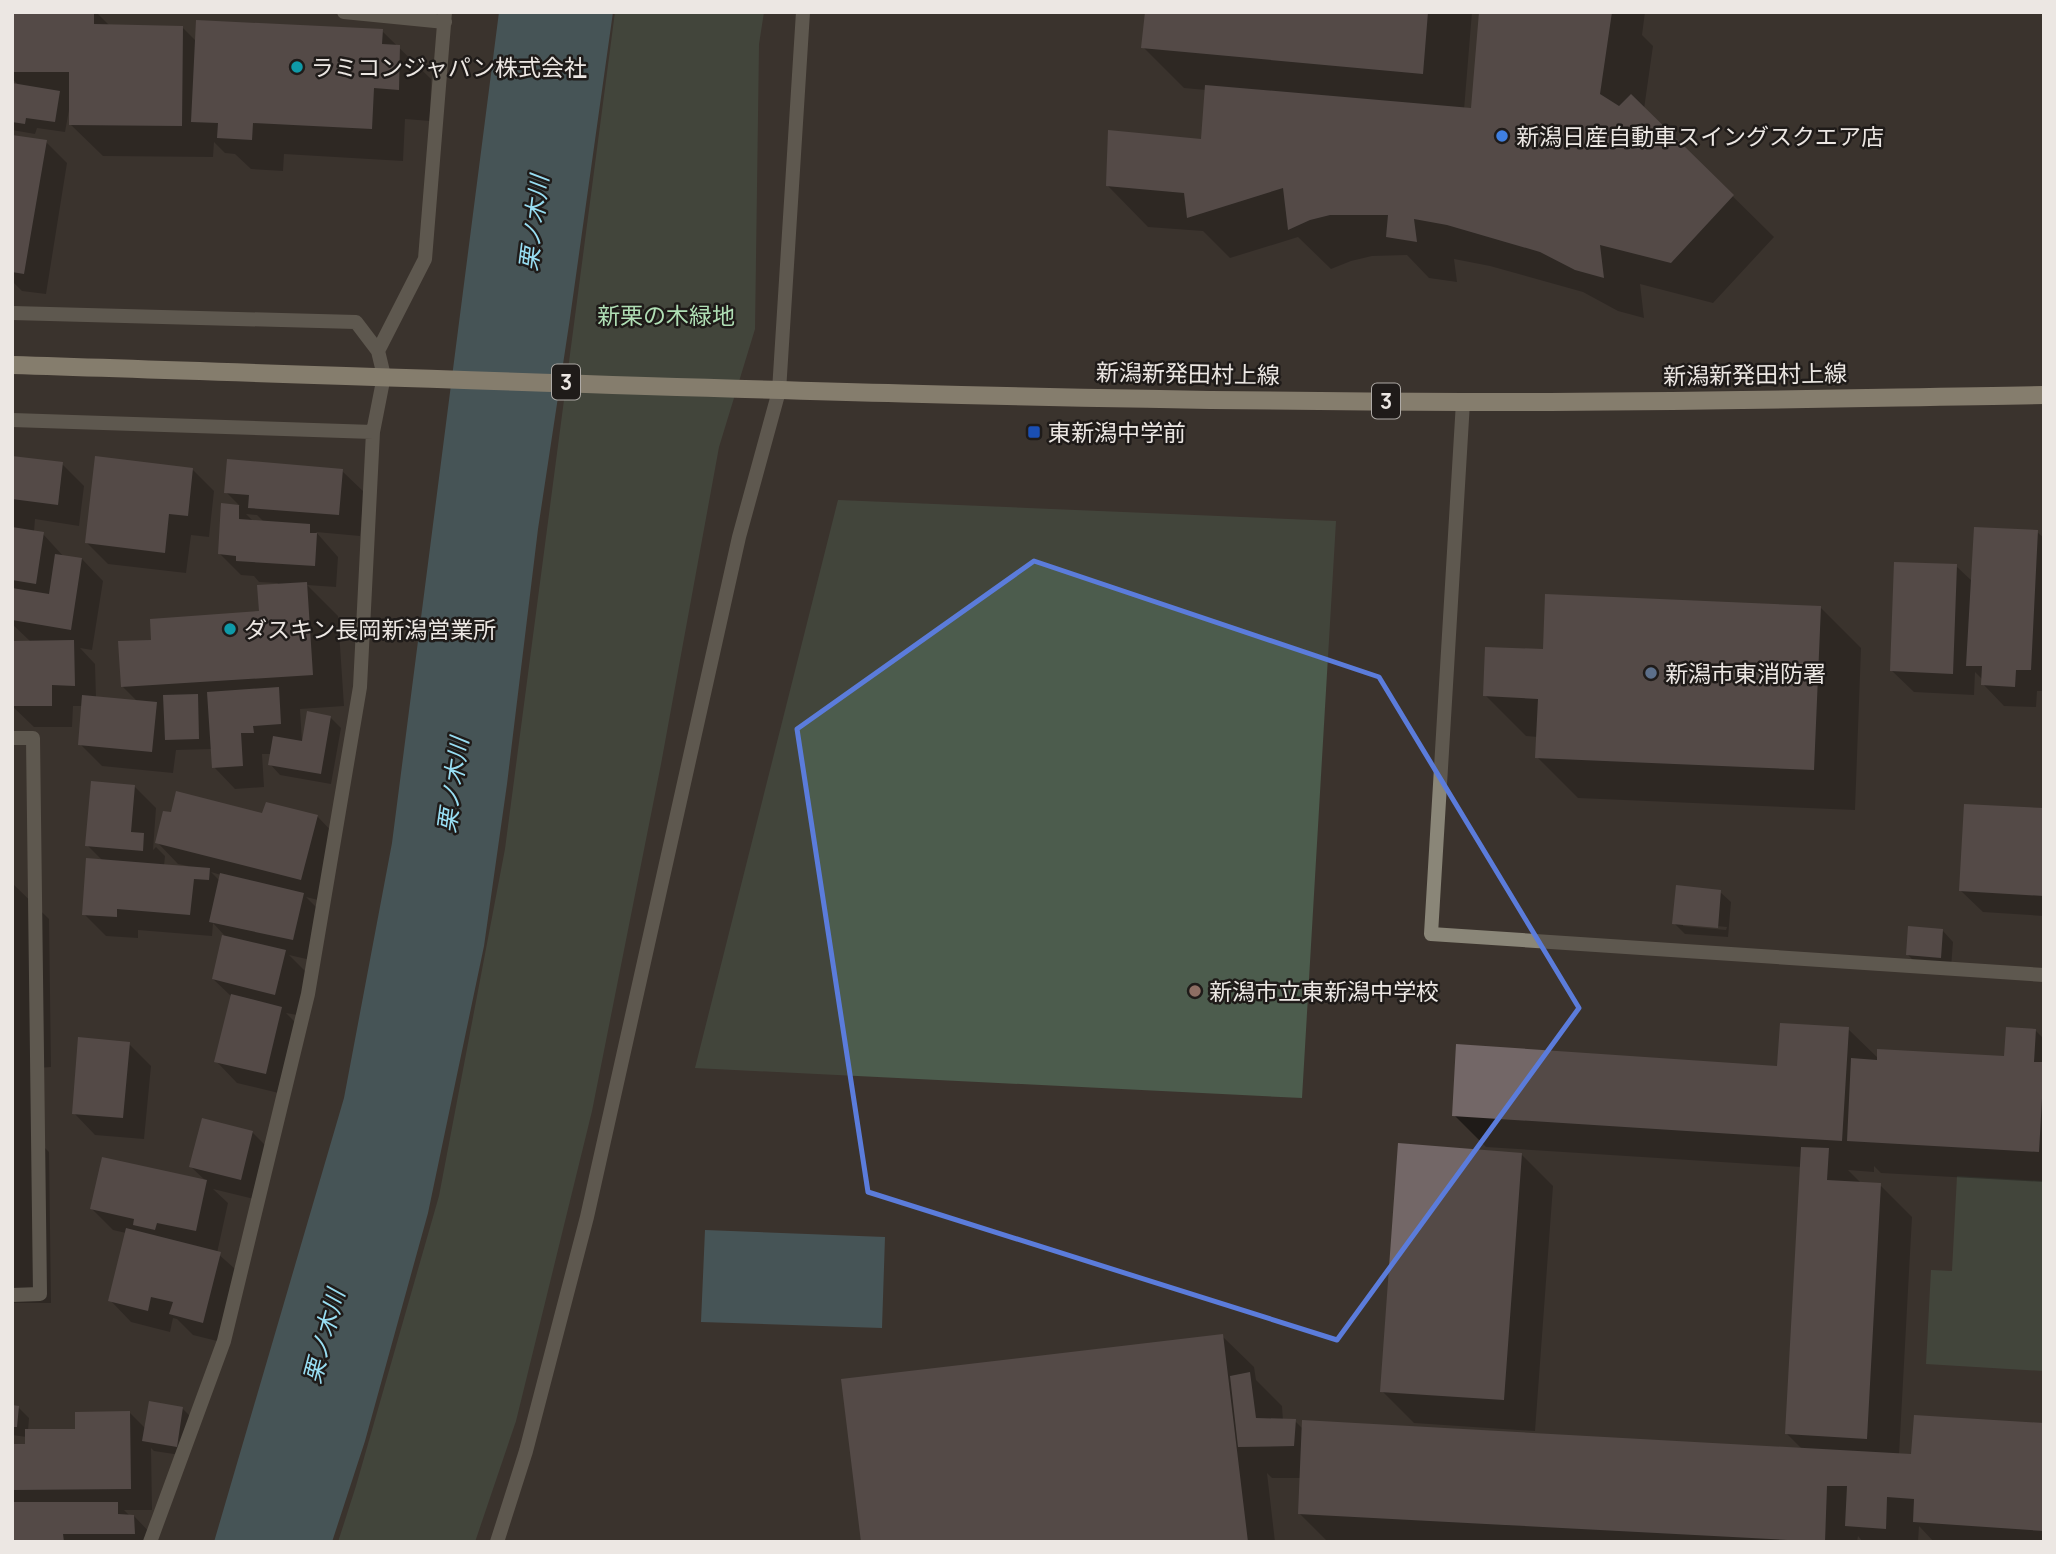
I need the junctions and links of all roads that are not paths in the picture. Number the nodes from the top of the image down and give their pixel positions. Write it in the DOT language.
graph roads {
  1 [pos="344,12"];
  2 [pos="803,12"];
  3 [pos="445,17"];
  4 [pos="12,313"];
  5 [pos="378,351"];
  6 [pos="12,365"];
  7 [pos="384,376"];
  8 [pos="779,391"];
  9 [pos="2044,395"];
  10 [pos="1463,402"];
  11 [pos="12,420"];
  12 [pos="373,432"];
  13 [pos="12,738"];
  14 [pos="2044,975"];
  15 [pos="12,1295"];
  16 [pos="150,1542"];
  17 [pos="497,1542"];
  1 -- 3 [label="street"];
  2 -- 8 [label="street"];
  3 -- 5 [label="street"];
  4 -- 5 [label="street"];
  5 -- 7 [label="street"];
  6 -- 7 [label="main road, 新潟新発田村上線 / 3"];
  7 -- 8 [label="main road, 新潟新発田村上線 / 3"];
  7 -- 12 [label="street"];
  8 -- 10 [label="main road, 新潟新発田村上線 / 3"];
  8 -- 17 [label="street"];
  9 -- 10 [label="main road, 新潟新発田村上線 / 3"];
  10 -- 14 [label="street"];
  11 -- 12 [label="street"];
  12 -- 16 [label="street"];
  13 -- 15 [label="street"];
}
